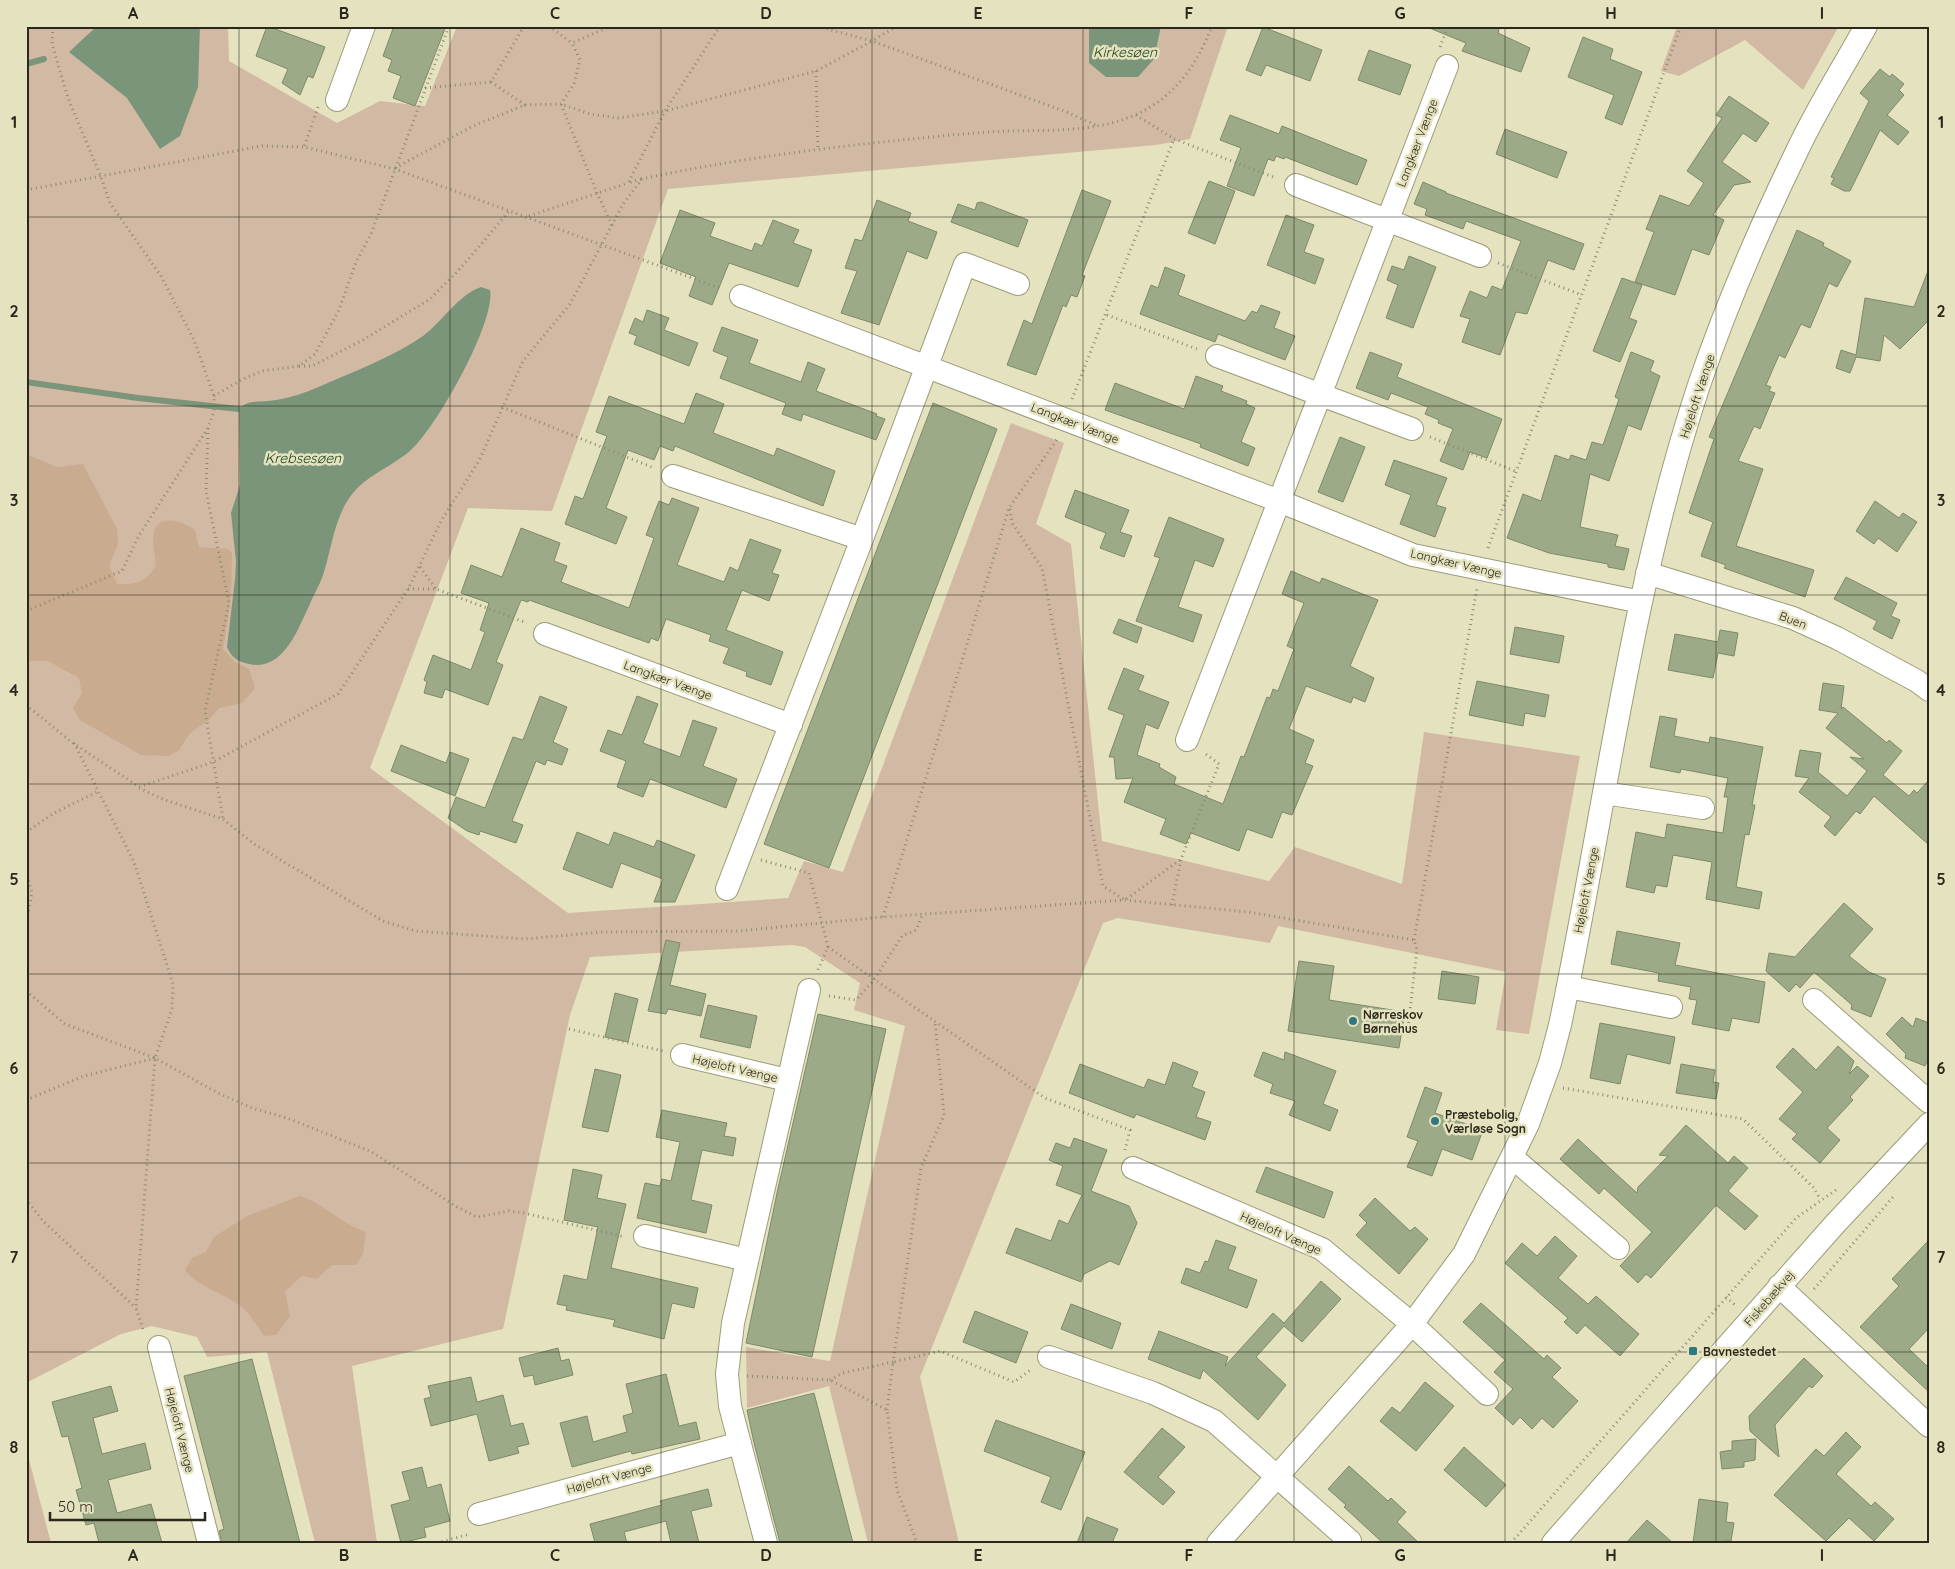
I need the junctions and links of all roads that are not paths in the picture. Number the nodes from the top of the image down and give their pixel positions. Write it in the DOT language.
graph roads {
  1 [pos="364,26"];
  2 [pos="1866,26"];
  3 [pos="1447,66"];
  4 [pos="336,100"];
  5 [pos="1296,185"];
  6 [pos="1387,220"];
  7 [pos="1480,256"];
  8 [pos="1018,284"];
  9 [pos="742,296"];
  10 [pos="1217,356"];
  11 [pos="926,368"];
  12 [pos="1319,395"];
  13 [pos="1412,429"];
  14 [pos="673,476"];
  15 [pos="1279,500"];
  16 [pos="862,539"];
  17 [pos="1647,573"];
  18 [pos="1641,602"];
  19 [pos="545,634"];
  20 [pos="1925,679"];
  21 [pos="791,725"];
  22 [pos="1186,740"];
  23 [pos="1604,793"];
  24 [pos="1703,808"];
  25 [pos="727,889"];
  26 [pos="1568,987"];
  27 [pos="808,990"];
  28 [pos="1814,1000"];
  29 [pos="1671,1006"];
  30 [pos="682,1055"];
  31 [pos="787,1080"];
  32 [pos="1929,1102"];
  33 [pos="1929,1124"];
  34 [pos="1513,1158"];
  35 [pos="1133,1168"];
  36 [pos="645,1236"];
  37 [pos="1618,1248"];
  38 [pos="747,1260"];
  39 [pos="1779,1286"];
  40 [pos="1412,1324"];
  41 [pos="159,1346"];
  42 [pos="1048,1357"];
  43 [pos="1487,1394"];
  44 [pos="1929,1426"];
  45 [pos="740,1443"];
  46 [pos="1277,1477"];
  47 [pos="479,1514"];
  48 [pos="1350,1541"];
  49 [pos="209,1543"];
  50 [pos="766,1543"];
  51 [pos="1218,1543"];
  52 [pos="1552,1543"];
  1 -- 4 [label="street"];
  2 -- 17 [label="street, Højeloft Vænge"];
  3 -- 6 [label="street, Langkær Vænge"];
  5 -- 6 [label="street"];
  6 -- 7 [label="street"];
  6 -- 12 [label="street, Langkær Vænge"];
  8 -- 11 [label="street"];
  9 -- 11 [label="street, Langkær Vænge"];
  10 -- 12 [label="street"];
  11 -- 15 [label="street, Langkær Vænge"];
  11 -- 16 [label="street"];
  12 -- 13 [label="street"];
  12 -- 15 [label="street, Langkær Vænge"];
  14 -- 16 [label="street"];
  15 -- 18 [label="street, Langkær Vænge"];
  15 -- 22 [label="street, Langkær Vænge"];
  16 -- 21 [label="street"];
  17 -- 18 [label="street, Højeloft Vænge"];
  17 -- 20 [label="street, Buen"];
  18 -- 23 [label="street, Højeloft Vænge"];
  19 -- 21 [label="street, Langkær Vænge"];
  21 -- 25 [label="street"];
  23 -- 24 [label="street"];
  23 -- 26 [label="street, Højeloft Vænge"];
  26 -- 29 [label="street"];
  26 -- 34 [label="street, Højeloft Vænge"];
  27 -- 31 [label="street, Højeloft Vænge"];
  28 -- 32 [label="street"];
  30 -- 31 [label="street, Højeloft Vænge"];
  31 -- 38 [label="street, Højeloft Vænge"];
  33 -- 39 [label="street, Fiskebækvej"];
  34 -- 37 [label="street"];
  34 -- 40 [label="street, Højeloft Vænge"];
  35 -- 40 [label="street, Højeloft Vænge"];
  36 -- 38 [label="street"];
  38 -- 45 [label="street, Højeloft Vænge"];
  39 -- 44 [label="street"];
  39 -- 52 [label="street, Fiskebækvej"];
  40 -- 43 [label="street, Højeloft Vænge"];
  40 -- 46 [label="street, Højeloft Vænge"];
  41 -- 49 [label="street, Højeloft Vænge"];
  42 -- 46 [label="street"];
  45 -- 47 [label="street, Højeloft Vænge"];
  45 -- 50 [label="street, Højeloft Vænge"];
  46 -- 48 [label="street"];
  46 -- 51 [label="street, Højeloft Vænge"];
}
